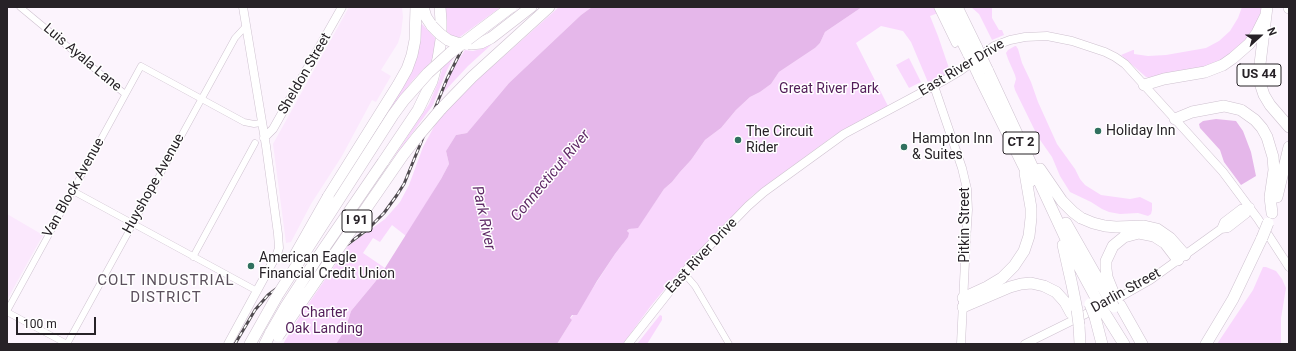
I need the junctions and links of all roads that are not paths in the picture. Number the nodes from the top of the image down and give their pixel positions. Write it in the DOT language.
graph roads {
  1 [pos="20,7"];
  2 [pos="243,7"];
  3 [pos="342,7"];
  4 [pos="409,7"];
  5 [pos="416,7"];
  6 [pos="423,7"];
  7 [pos="440,7"];
  8 [pos="512,7"];
  9 [pos="531,7"];
  10 [pos="538,7"];
  11 [pos="549,7"];
  12 [pos="946,8"];
  13 [pos="1267,11"];
  14 [pos="246,26"];
  15 [pos="955,44"];
  16 [pos="474,71"];
  17 [pos="983,72"];
  18 [pos="405,73"];
  19 [pos="1144,85"];
  20 [pos="934,86"];
  21 [pos="125,94"];
  22 [pos="202,98"];
  23 [pos="1175,119"];
  24 [pos="261,123"];
  25 [pos="1289,127"];
  26 [pos="264,138"];
  27 [pos="255,143"];
  28 [pos="1289,147"];
  29 [pos="1037,165"];
  30 [pos="1024,167"];
  31 [pos="73,191"];
  32 [pos="1250,207"];
  33 [pos="1270,218"];
  34 [pos="132,224"];
  35 [pos="1063,245"];
  36 [pos="193,257"];
  37 [pos="1181,258"];
  38 [pos="1289,268"];
  39 [pos="682,274"];
  40 [pos="257,291"];
  41 [pos="277,296"];
  42 [pos="1102,298"];
  43 [pos="963,302"];
  44 [pos="1108,310"];
  45 [pos="7,312"];
  46 [pos="1074,312"];
  47 [pos="1222,317"];
  48 [pos="1078,332"];
  49 [pos="274,337"];
  50 [pos="67,344"];
  51 [pos="228,344"];
  52 [pos="250,344"];
  53 [pos="265,344"];
  54 [pos="628,344"];
  55 [pos="729,344"];
  56 [pos="961,344"];
  57 [pos="1026,344"];
  58 [pos="1102,344"];
  59 [pos="1124,344"];
  60 [pos="1141,344"];
  61 [pos="1200,344"];
  62 [pos="1206,344"];
  1 -- 21 [label="street, Luis Ayala Lane"];
  2 -- 14 [label="street"];
  3 -- 26 [label="street, Sheldon Street"];
  4 -- 18 [label="highway"];
  5 -- 18 [label="highway"];
  6 -- 9 [label="highway, bridge"];
  7 -- 49 [label="highway, bridge"];
  8 -- 41 [label="highway, I 91, bridge"];
  10 -- 16 [label="highway"];
  11 -- 16 [label="highway"];
  12 -- 15 [label="street"];
  12 -- 17 [label="highway, CT 2, bridge"];
  13 -- 19 [label="highway"];
  13 -- 25 [label="highway, US 44"];
  14 -- 22 [label="street, Huyshope Avenue"];
  14 -- 24 [label="street"];
  16 -- 49 [label="highway, I 91, bridge"];
  17 -- 29 [label="highway"];
  17 -- 30 [label="highway, CT 2"];
  17 -- 42 [label="highway, CT 2"];
  18 -- 41 [label="highway, bridge"];
  19 -- 20 [label="street, East River Drive"];
  19 -- 23 [label="street, East River Drive"];
  20 -- 39 [label="street, East River Drive"];
  20 -- 43 [label="street, Pitkin Street"];
  21 -- 22 [label="street, Van Block Avenue"];
  21 -- 31 [label="street, Van Block Avenue"];
  22 -- 24 [label="street"];
  22 -- 34 [label="street, Huyshope Avenue"];
  23 -- 32 [label="street, East River Drive"];
  23 -- 33 [label="highway"];
  24 -- 26 [label="street"];
  26 -- 40 [label="street"];
  27 -- 36 [label="street"];
  28 -- 33 [label="highway"];
  29 -- 37 [label="highway"];
  29 -- 42 [label="highway"];
  30 -- 35 [label="highway, CT 2"];
  30 -- 43 [label="highway"];
  31 -- 34 [label="street"];
  31 -- 45 [label="street, Van Block Avenue"];
  32 -- 37 [label="street, Darlin Street"];
  32 -- 38 [label="street, East River Drive"];
  33 -- 47 [label="highway, bridge"];
  34 -- 36 [label="street"];
  34 -- 50 [label="street, Huyshope Avenue"];
  35 -- 42 [label="highway, CT 2"];
  35 -- 46 [label="highway"];
  36 -- 40 [label="street"];
  37 -- 42 [label="highway"];
  37 -- 57 [label="street, Darlin Street"];
  39 -- 54 [label="street, East River Drive"];
  39 -- 55 [label="street"];
  40 -- 51 [label="street"];
  41 -- 52 [label="highway, I 91"];
  42 -- 44 [label="highway"];
  42 -- 44 [label="highway, CT 2, bridge"];
  43 -- 46 [label="highway"];
  43 -- 56 [label="street, Pitkin Street"];
  44 -- 58 [label="highway, CT 2"];
  44 -- 59 [label="highway, CT 2"];
  44 -- 60 [label="highway"];
  45 -- 50 [label="street"];
  46 -- 48 [label="highway"];
  47 -- 61 [label="highway"];
  47 -- 62 [label="highway"];
  49 -- 53 [label="highway"];
}
